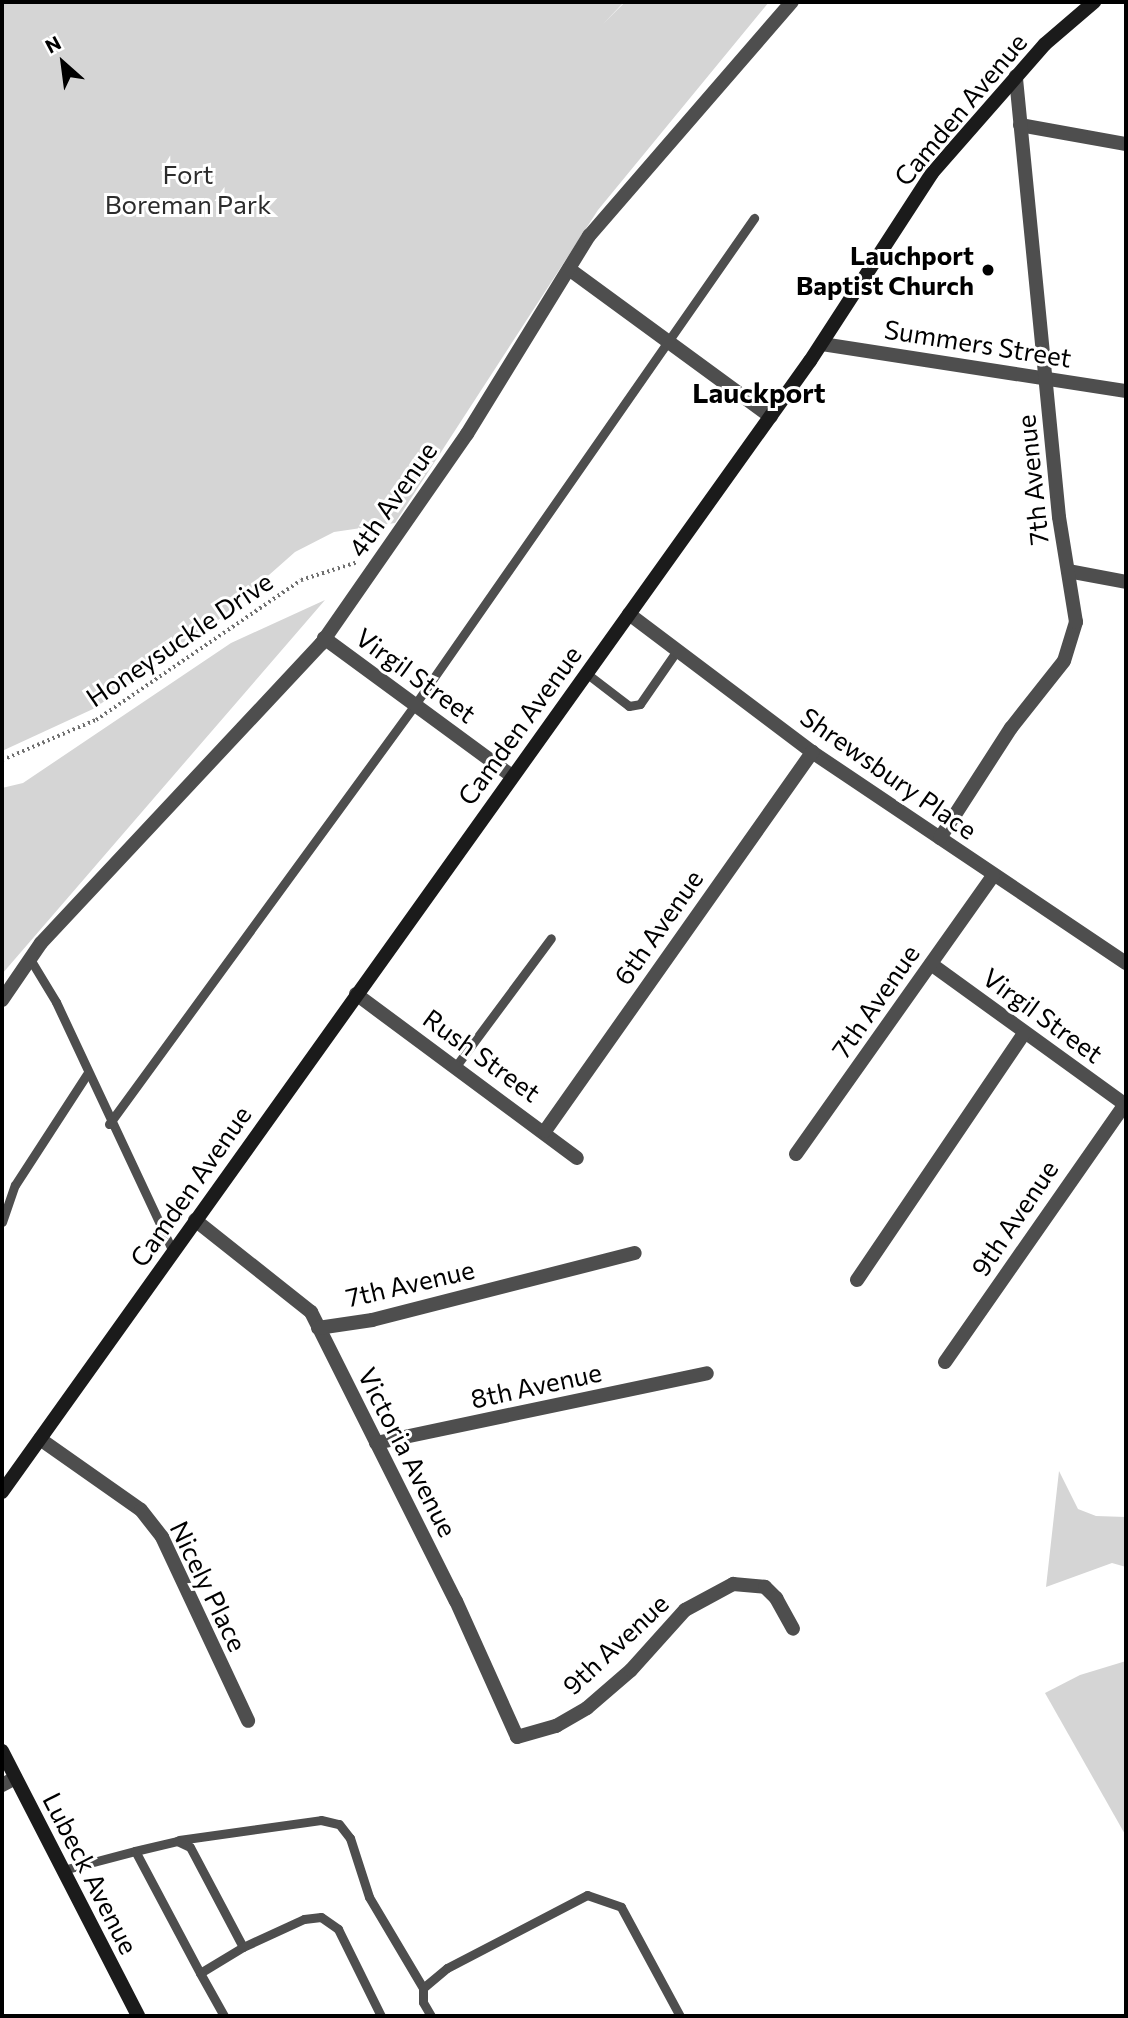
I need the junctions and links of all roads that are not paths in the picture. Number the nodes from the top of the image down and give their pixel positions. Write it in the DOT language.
graph roads {
  1 [pos="792,2"];
  2 [pos="1093,2"];
  3 [pos="1016,76"];
  4 [pos="1020,125"];
  5 [pos="1126,144"];
  6 [pos="754,218"];
  7 [pos="569,269"];
  8 [pos="668,342"];
  9 [pos="822,344"];
  10 [pos="1046,379"];
  11 [pos="1126,391"];
  12 [pos="771,417"];
  13 [pos="1068,571"];
  14 [pos="1126,582"];
  15 [pos="629,614"];
  16 [pos="324,638"];
  17 [pos="678,649"];
  18 [pos="586,673"];
  19 [pos="414,706"];
  20 [pos="812,751"];
  21 [pos="512,776"];
  22 [pos="940,838"];
  23 [pos="993,876"];
  24 [pos="551,938"];
  25 [pos="30,959"];
  26 [pos="931,964"];
  27 [pos="1126,964"];
  28 [pos="356,994"];
  29 [pos="2,1000"];
  30 [pos="1024,1033"];
  31 [pos="456,1066"];
  32 [pos="87,1074"];
  33 [pos="1126,1104"];
  34 [pos="109,1124"];
  35 [pos="545,1131"];
  36 [pos="796,1154"];
  37 [pos="577,1158"];
  38 [pos="195,1220"];
  39 [pos="2,1222"];
  40 [pos="173,1252"];
  41 [pos="635,1253"];
  42 [pos="857,1280"];
  43 [pos="318,1328"];
  44 [pos="945,1362"];
  45 [pos="706,1373"];
  46 [pos="40,1439"];
  47 [pos="376,1443"];
  48 [pos="2,1491"];
  49 [pos="793,1629"];
  50 [pos="248,1721"];
  51 [pos="530,1735"];
  52 [pos="2,1751"];
  53 [pos="8,1782"];
  54 [pos="177,1841"];
  55 [pos="135,1851"];
  56 [pos="63,1870"];
  57 [pos="243,1947"];
  58 [pos="200,1973"];
  59 [pos="423,1988"];
  60 [pos="138,2016"];
  61 [pos="224,2016"];
  62 [pos="381,2016"];
  63 [pos="431,2016"];
  64 [pos="680,2016"];
  1 -- 7 [label="street, 4th Avenue"];
  2 -- 3 [label="street, Camden Avenue"];
  3 -- 4 [label="street, 7th Avenue"];
  3 -- 9 [label="street, Camden Avenue"];
  4 -- 5 [label="street"];
  4 -- 10 [label="street, 7th Avenue"];
  6 -- 8 [label="lane"];
  7 -- 8 [label="street"];
  7 -- 16 [label="street, 4th Avenue"];
  8 -- 12 [label="street"];
  8 -- 19 [label="lane"];
  9 -- 10 [label="street, Summers Street"];
  9 -- 12 [label="street, Camden Avenue"];
  10 -- 11 [label="street, Summers Street"];
  10 -- 13 [label="street, 7th Avenue"];
  12 -- 15 [label="street, Camden Avenue"];
  13 -- 14 [label="street"];
  13 -- 22 [label="street, 7th Avenue"];
  15 -- 17 [label="street, Shrewsbury Place"];
  15 -- 18 [label="street, Camden Avenue"];
  16 -- 19 [label="street, Virgil Street"];
  16 -- 25 [label="street, 4th Avenue"];
  17 -- 18 [label="lane"];
  17 -- 20 [label="street, Shrewsbury Place"];
  18 -- 21 [label="street, Camden Avenue"];
  19 -- 21 [label="street, Virgil Street"];
  19 -- 34 [label="lane"];
  20 -- 22 [label="street, Shrewsbury Place"];
  20 -- 35 [label="street, 6th Avenue"];
  21 -- 28 [label="street, Camden Avenue"];
  22 -- 23 [label="street, Shrewsbury Place"];
  23 -- 26 [label="street, 7th Avenue"];
  23 -- 27 [label="street, Shrewsbury Place"];
  24 -- 31 [label="lane"];
  25 -- 29 [label="street, 4th Avenue"];
  25 -- 32 [label="lane"];
  26 -- 30 [label="street, Virgil Street"];
  26 -- 36 [label="street, 7th Avenue"];
  28 -- 31 [label="street, Rush Street"];
  28 -- 38 [label="street, Camden Avenue"];
  30 -- 33 [label="street, Virgil Street"];
  30 -- 42 [label="street"];
  31 -- 35 [label="street, Rush Street"];
  32 -- 34 [label="lane"];
  32 -- 39 [label="lane"];
  33 -- 44 [label="street, 9th Avenue"];
  34 -- 40 [label="lane"];
  35 -- 37 [label="street, Rush Street"];
  38 -- 40 [label="street, Camden Avenue"];
  38 -- 43 [label="street, Victoria Avenue"];
  40 -- 46 [label="street, Camden Avenue"];
  41 -- 43 [label="street, 7th Avenue"];
  43 -- 47 [label="street, Victoria Avenue"];
  45 -- 47 [label="street, 8th Avenue"];
  46 -- 48 [label="street, Camden Avenue"];
  46 -- 50 [label="street, Nicely Place"];
  47 -- 51 [label="street, Victoria Avenue"];
  49 -- 51 [label="street, 9th Avenue"];
  52 -- 53 [label="street, Lubeck Avenue"];
  53 -- 56 [label="street, Lubeck Avenue"];
  54 -- 55 [label="lane"];
  54 -- 57 [label="lane"];
  54 -- 59 [label="lane"];
  55 -- 56 [label="lane"];
  55 -- 58 [label="lane"];
  56 -- 60 [label="street, Lubeck Avenue"];
  57 -- 58 [label="lane"];
  57 -- 62 [label="lane"];
  58 -- 61 [label="lane"];
  59 -- 63 [label="lane"];
  59 -- 64 [label="lane"];
}
